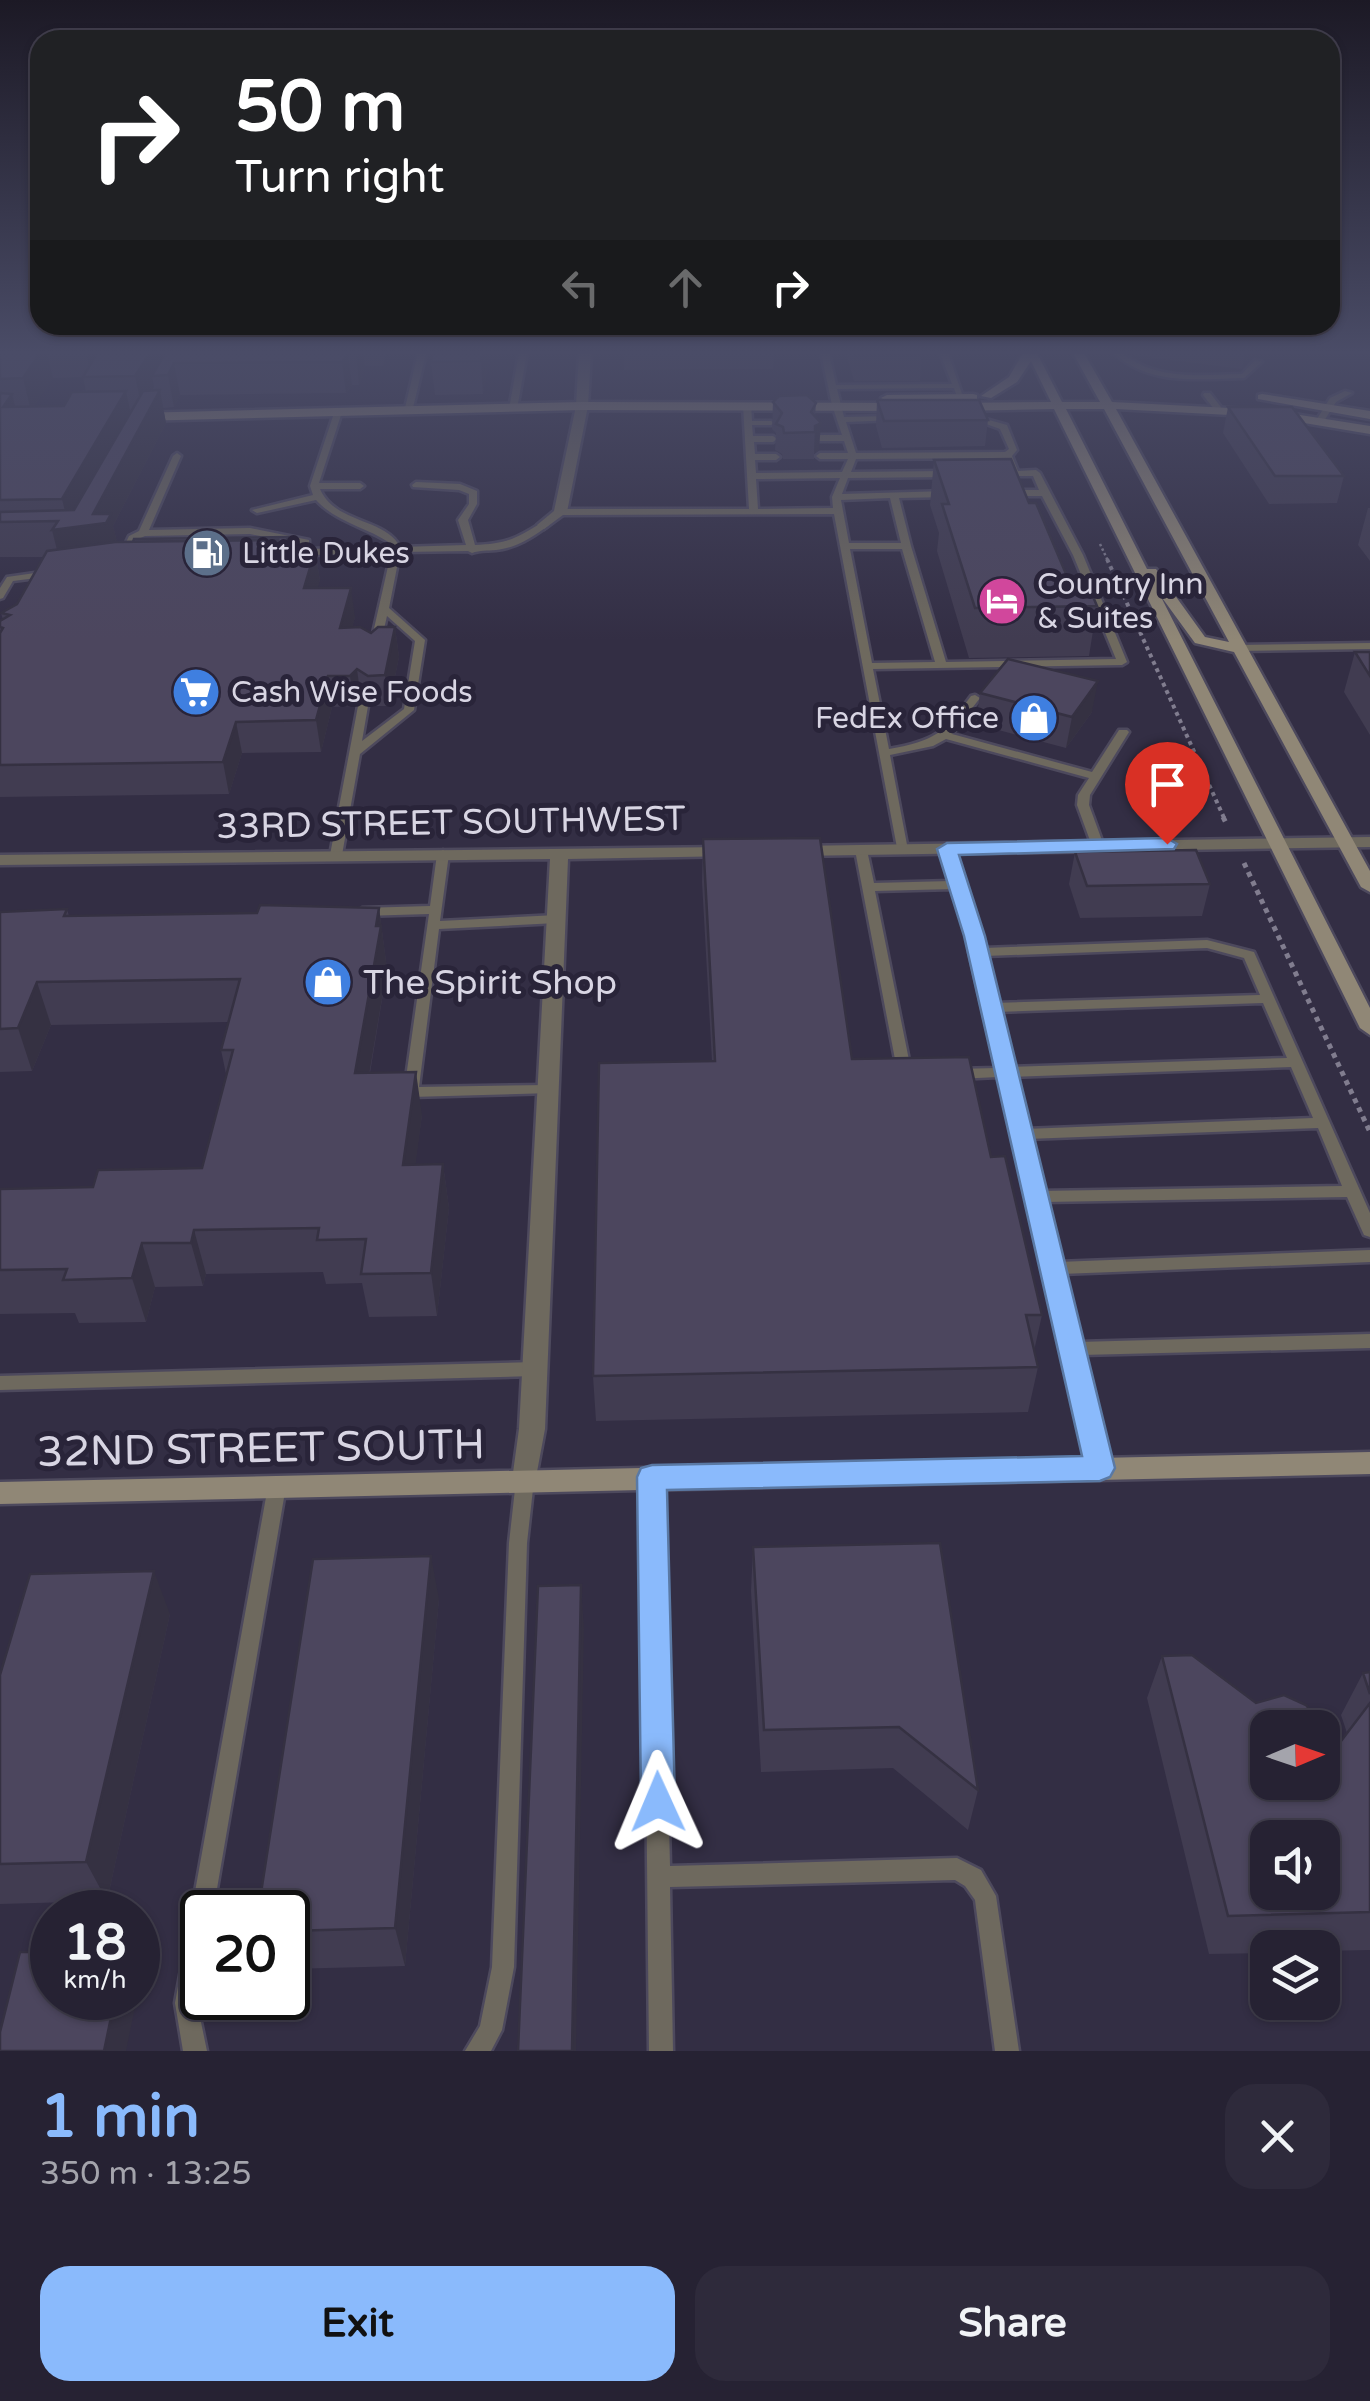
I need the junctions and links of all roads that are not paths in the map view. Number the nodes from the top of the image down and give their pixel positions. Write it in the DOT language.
graph roads {
  1 [pos="327,449"];
  2 [pos="573,449"];
  3 [pos="749,449"];
  4 [pos="846,449"];
  5 [pos="956,449"];
  6 [pos="1013,449"];
  7 [pos="1080,449"];
  8 [pos="1130,449"];
  9 [pos="1007,455"];
  10 [pos="177,456"];
  11 [pos="750,457"];
  12 [pos="776,457"];
  13 [pos="1015,473"];
  14 [pos="957,474"];
  15 [pos="996,474"];
  16 [pos="846,475"];
  17 [pos="752,476"];
  18 [pos="416,485"];
  19 [pos="360,486"];
  20 [pos="315,492"];
  21 [pos="1046,493"];
  22 [pos="970,494"];
  23 [pos="988,494"];
  24 [pos="894,495"];
  25 [pos="836,496"];
  26 [pos="257,510"];
  27 [pos="754,511"];
  28 [pos="838,511"];
  29 [pos="560,512"];
  30 [pos="544,525"];
  31 [pos="250,531"];
  32 [pos="194,532"];
  33 [pos="221,532"];
  34 [pos="144,533"];
  35 [pos="169,533"];
  36 [pos="274,535"];
  37 [pos="846,546"];
  38 [pos="906,546"];
  39 [pos="246,547"];
  40 [pos="271,547"];
  41 [pos="188,548"];
  42 [pos="216,548"];
  43 [pos="1130,548"];
  44 [pos="162,549"];
  45 [pos="472,550"];
  46 [pos="396,551"];
  47 [pos="304,552"];
  48 [pos="292,562"];
  49 [pos="138,564"];
  50 [pos="65,572"];
  51 [pos="0,596"];
  52 [pos="384,608"];
  53 [pos="1370,646"];
  54 [pos="1237,648"];
  55 [pos="373,657"];
  56 [pos="941,664"];
  57 [pos="869,666"];
  58 [pos="974,698"];
  59 [pos="363,706"];
  60 [pos="1123,732"];
  61 [pos="948,736"];
  62 [pos="357,751"];
  63 [pos="884,753"];
  64 [pos="1094,776"];
  65 [pos="1345,842"];
  66 [pos="1370,842"];
  67 [pos="1278,844"];
  68 [pos="1098,846"];
  69 [pos="947,849"];
  70 [pos="862,850"];
  71 [pos="902,850"];
  72 [pos="748,852"];
  73 [pos="786,852"];
  74 [pos="443,854"];
  75 [pos="336,855"];
  76 [pos="559,855"];
  77 [pos="0,860"];
  78 [pos="959,885"];
  79 [pos="868,887"];
  80 [pos="1370,887"];
  81 [pos="337,912"];
  82 [pos="435,918"];
  83 [pos="556,919"];
  84 [pos="976,952"];
  85 [pos="1268,1000"];
  86 [pos="988,1008"];
  87 [pos="1370,1028"];
  88 [pos="1296,1062"];
  89 [pos="1005,1073"];
  90 [pos="925,1074"];
  91 [pos="945,1074"];
  92 [pos="548,1090"];
  93 [pos="1323,1123"];
  94 [pos="1019,1134"];
  95 [pos="1352,1191"];
  96 [pos="1034,1197"];
  97 [pos="1370,1231"];
  98 [pos="1370,1256"];
  99 [pos="1052,1268"];
  100 [pos="1370,1341"];
  101 [pos="1071,1349"];
  102 [pos="535,1369"];
  103 [pos="0,1383"];
  104 [pos="1370,1463"];
  105 [pos="1100,1468"];
  106 [pos="652,1477"];
  107 [pos="525,1480"];
  108 [pos="276,1486"];
  109 [pos="0,1494"];
  110 [pos="660,1877"];
  111 [pos="196,2051"];
  112 [pos="477,2051"];
  113 [pos="661,2051"];
  114 [pos="1007,2051"];
  1 -- 20 [label="lane"];
  2 -- 29 [label="street"];
  3 -- 11 [label="lane"];
  4 -- 16 [label="lane"];
  5 -- 9 [label="lane"];
  6 -- 9 [label="lane"];
  7 -- 43 [label="street"];
  8 -- 54 [label="street"];
  9 -- 13 [label="lane"];
  10 -- 34 [label="lane"];
  11 -- 12 [label="lane"];
  11 -- 17 [label="lane"];
  13 -- 15 [label="lane"];
  13 -- 21 [label="lane"];
  14 -- 16 [label="lane"];
  16 -- 17 [label="lane"];
  16 -- 25 [label="lane"];
  17 -- 27 [label="lane"];
  18 -- 45 [label="lane"];
  19 -- 20 [label="lane"];
  20 -- 26 [label="lane"];
  20 -- 46 [label="lane"];
  21 -- 23 [label="lane"];
  21 -- 56 [label="lane"];
  22 -- 24 [label="lane"];
  24 -- 25 [label="lane"];
  24 -- 38 [label="lane"];
  25 -- 28 [label="lane"];
  27 -- 28 [label="lane"];
  27 -- 29 [label="lane"];
  28 -- 37 [label="lane"];
  29 -- 30 [label="street"];
  30 -- 45 [label="lane"];
  31 -- 33 [label="lane"];
  31 -- 36 [label="lane"];
  31 -- 39 [label="lane"];
  32 -- 33 [label="lane"];
  32 -- 35 [label="lane"];
  32 -- 41 [label="lane"];
  33 -- 42 [label="lane"];
  34 -- 35 [label="lane"];
  34 -- 49 [label="lane"];
  35 -- 44 [label="lane"];
  36 -- 40 [label="lane"];
  36 -- 47 [label="lane"];
  37 -- 38 [label="lane"];
  37 -- 57 [label="lane"];
  38 -- 56 [label="lane"];
  43 -- 54 [label="street"];
  43 -- 67 [label="street"];
  45 -- 46 [label="lane"];
  46 -- 47 [label="lane"];
  46 -- 52 [label="lane"];
  47 -- 48 [label="lane"];
  50 -- 51 [label="lane"];
  52 -- 55 [label="lane"];
  52 -- 62 [label="lane"];
  53 -- 54 [label="lane"];
  54 -- 65 [label="street"];
  56 -- 57 [label="lane"];
  57 -- 63 [label="lane"];
  58 -- 61 [label="lane"];
  59 -- 62 [label="lane"];
  60 -- 64 [label="lane"];
  61 -- 63 [label="lane"];
  61 -- 64 [label="lane"];
  62 -- 75 [label="lane"];
  63 -- 71 [label="lane"];
  64 -- 68 [label="lane"];
  65 -- 66 [label="street"];
  65 -- 67 [label="street"];
  65 -- 80 [label="street"];
  67 -- 68 [label="street"];
  67 -- 87 [label="street"];
  68 -- 69 [label="street"];
  69 -- 71 [label="street"];
  69 -- 78 [label="lane"];
  70 -- 71 [label="street"];
  70 -- 73 [label="street"];
  70 -- 79 [label="lane"];
  72 -- 76 [label="street, 33RD STREET SOUTHWEST"];
  74 -- 75 [label="street, 33RD STREET SOUTHWEST"];
  74 -- 76 [label="street, 33RD STREET SOUTHWEST"];
  74 -- 82 [label="lane"];
  75 -- 77 [label="street, 33RD STREET SOUTHWEST"];
  76 -- 83 [label="street"];
  78 -- 79 [label="lane"];
  78 -- 84 [label="lane"];
  79 -- 90 [label="lane"];
  81 -- 82 [label="lane"];
  82 -- 83 [label="lane"];
  82 -- 92 [label="lane"];
  83 -- 92 [label="street"];
  84 -- 85 [label="lane"];
  84 -- 86 [label="lane"];
  85 -- 86 [label="lane"];
  85 -- 88 [label="lane"];
  86 -- 89 [label="lane"];
  88 -- 89 [label="lane"];
  88 -- 93 [label="lane"];
  89 -- 91 [label="lane"];
  89 -- 94 [label="lane"];
  92 -- 102 [label="street"];
  93 -- 94 [label="lane"];
  93 -- 95 [label="lane"];
  94 -- 96 [label="lane"];
  95 -- 96 [label="lane"];
  95 -- 97 [label="lane"];
  96 -- 99 [label="lane"];
  98 -- 99 [label="lane"];
  99 -- 101 [label="lane"];
  100 -- 101 [label="lane"];
  101 -- 105 [label="lane"];
  102 -- 103 [label="lane"];
  102 -- 107 [label="street"];
  104 -- 105 [label="street"];
  105 -- 106 [label="street, 32ND STREET SOUTH"];
  106 -- 107 [label="street, 32ND STREET SOUTH"];
  106 -- 110 [label="lane"];
  107 -- 108 [label="street, 32ND STREET SOUTH"];
  107 -- 112 [label="lane"];
  108 -- 109 [label="street, 32ND STREET SOUTH"];
  108 -- 111 [label="lane"];
  110 -- 113 [label="lane"];
  110 -- 114 [label="lane"];
}
